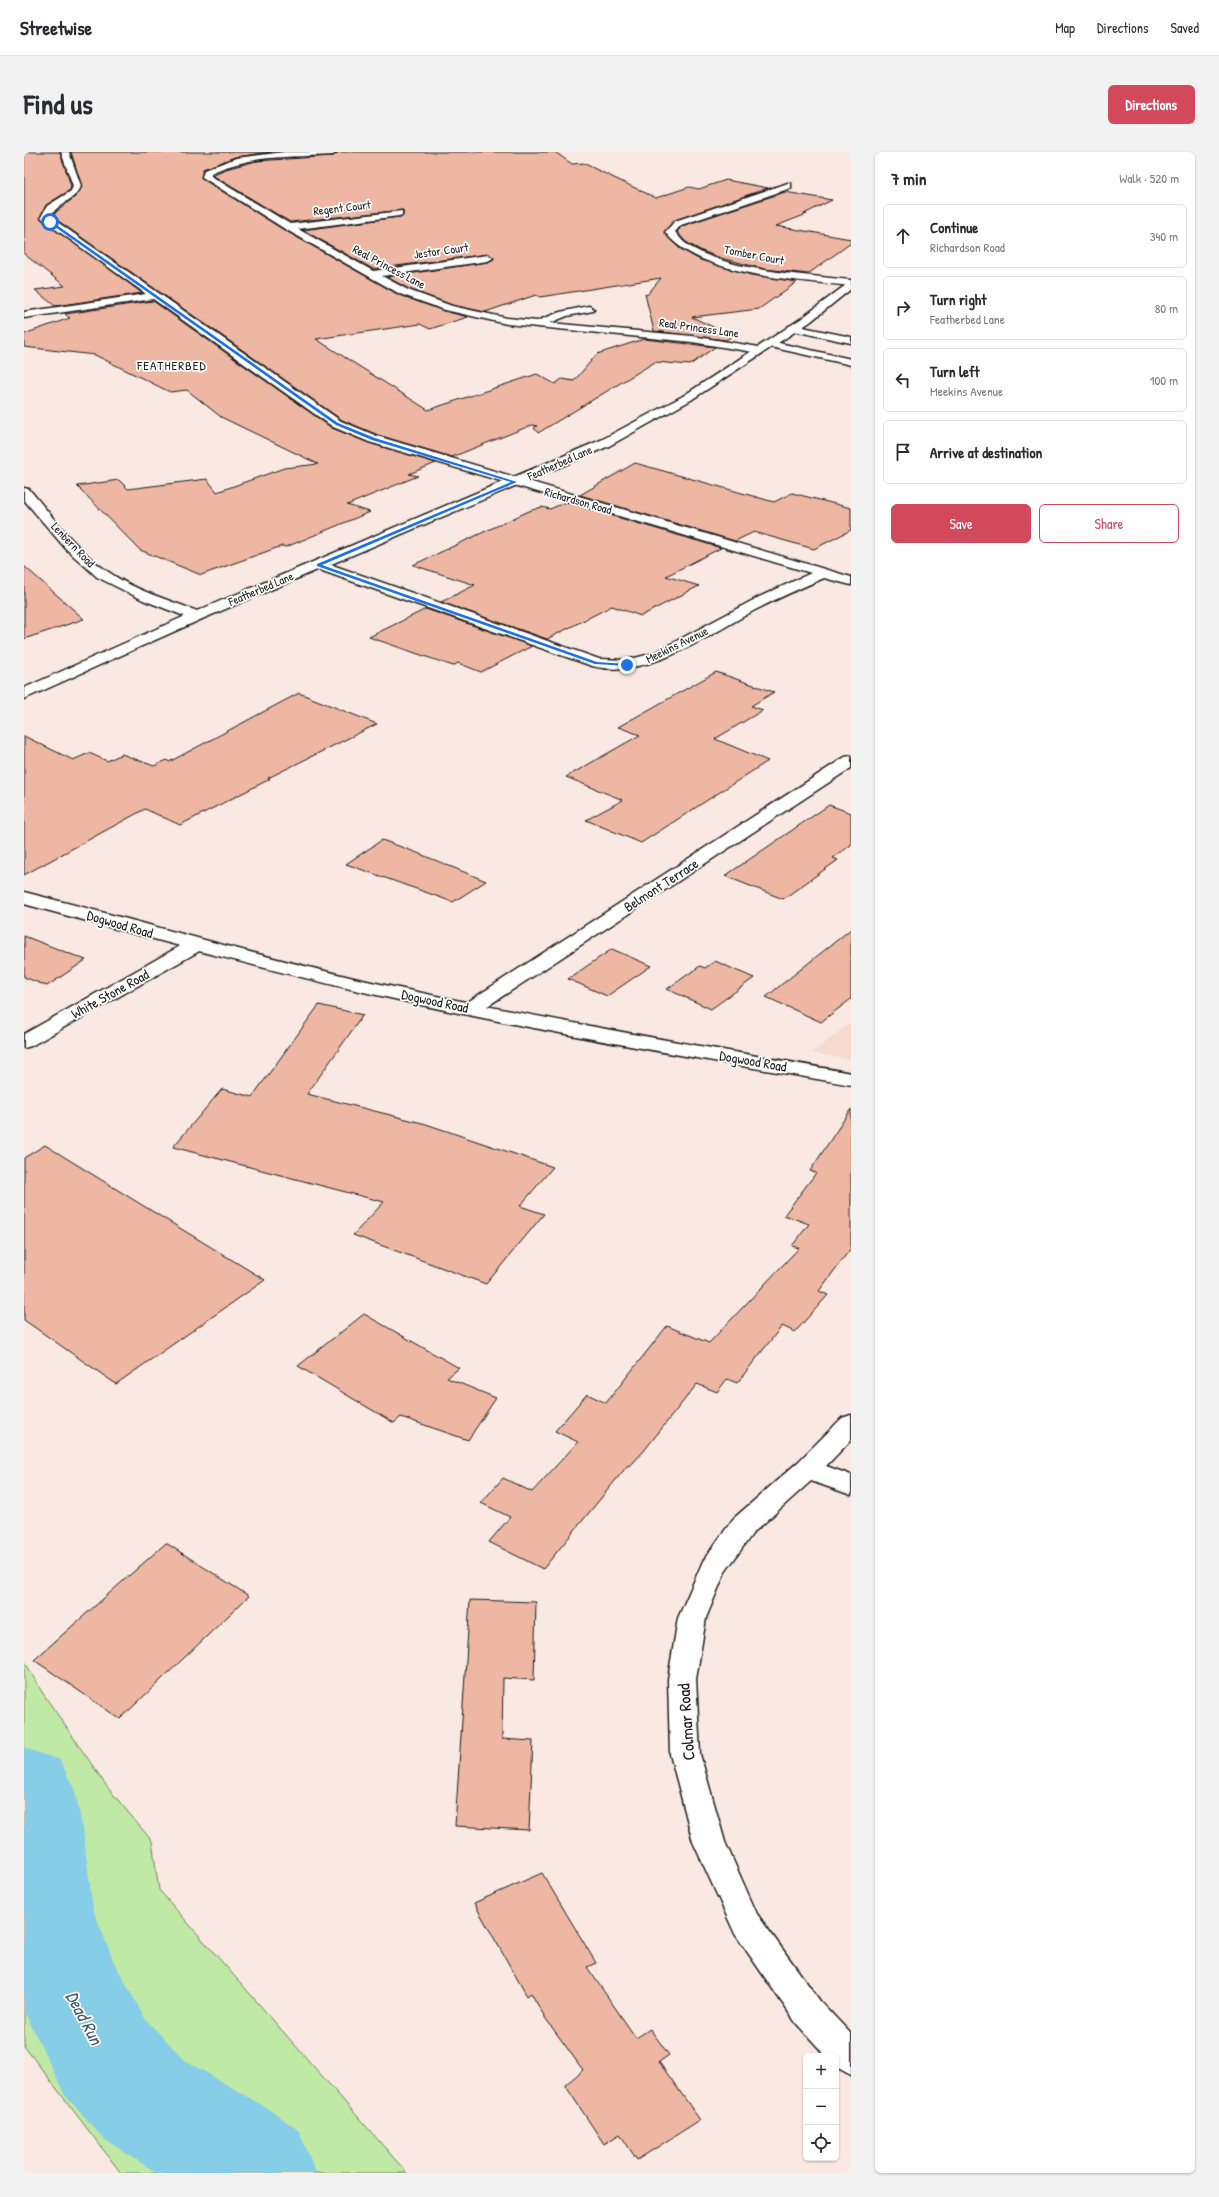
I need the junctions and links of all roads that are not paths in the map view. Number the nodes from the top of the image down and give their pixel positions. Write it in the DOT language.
graph roads {
  1 [pos="65,152"];
  2 [pos="334,152"];
  3 [pos="788,186"];
  4 [pos="399,213"];
  5 [pos="288,227"];
  6 [pos="488,258"];
  7 [pos="372,274"];
  8 [pos="851,283"];
  9 [pos="153,296"];
  10 [pos="590,309"];
  11 [pos="24,315"];
  12 [pos="539,325"];
  13 [pos="794,328"];
  14 [pos="851,328"];
  15 [pos="840,337"];
  16 [pos="851,340"];
  17 [pos="764,347"];
  18 [pos="851,362"];
  19 [pos="515,482"];
  20 [pos="24,492"];
  21 [pos="319,565"];
  22 [pos="823,573"];
  23 [pos="851,581"];
  24 [pos="197,616"];
  25 [pos="24,694"];
  26 [pos="851,761"];
  27 [pos="24,898"];
  28 [pos="196,946"];
  29 [pos="470,1009"];
  30 [pos="24,1042"];
  31 [pos="851,1079"];
  32 [pos="851,1424"];
  33 [pos="807,1469"];
  34 [pos="851,1486"];
  35 [pos="851,2059"];
  1 -- 9 [label="street, Richardson Road"];
  2 -- 5 [label="street, Real Princess Lane"];
  3 -- 8 [label="street, Tomber Court"];
  4 -- 5 [label="street, Regent Court"];
  5 -- 7 [label="street, Real Princess Lane"];
  6 -- 7 [label="street, Jestor Court"];
  7 -- 12 [label="street, Real Princess Lane"];
  8 -- 13 [label="street, Featherbed Lane"];
  9 -- 11 [label="street"];
  9 -- 19 [label="street, Richardson Road"];
  10 -- 12 [label="street"];
  12 -- 17 [label="street, Real Princess Lane"];
  13 -- 15 [label="street"];
  13 -- 17 [label="street, Featherbed Lane"];
  14 -- 15 [label="street"];
  15 -- 16 [label="street"];
  17 -- 18 [label="street, Real Princess Lane"];
  17 -- 19 [label="street, Featherbed Lane"];
  19 -- 21 [label="street, Featherbed Lane"];
  19 -- 22 [label="street, Richardson Road"];
  20 -- 24 [label="street, Lenbern Road"];
  21 -- 22 [label="street, Meekins Avenue"];
  21 -- 24 [label="street, Featherbed Lane"];
  22 -- 23 [label="street, Richardson Road"];
  24 -- 25 [label="street, Featherbed Lane"];
  26 -- 29 [label="street, Belmont Terrace"];
  27 -- 28 [label="street, Dogwood Road"];
  28 -- 29 [label="street, Dogwood Road"];
  28 -- 30 [label="street, White Stone Road"];
  29 -- 31 [label="street, Dogwood Road"];
  32 -- 33 [label="street, Colmar Road"];
  33 -- 34 [label="street"];
  33 -- 35 [label="street, Colmar Road"];
}
